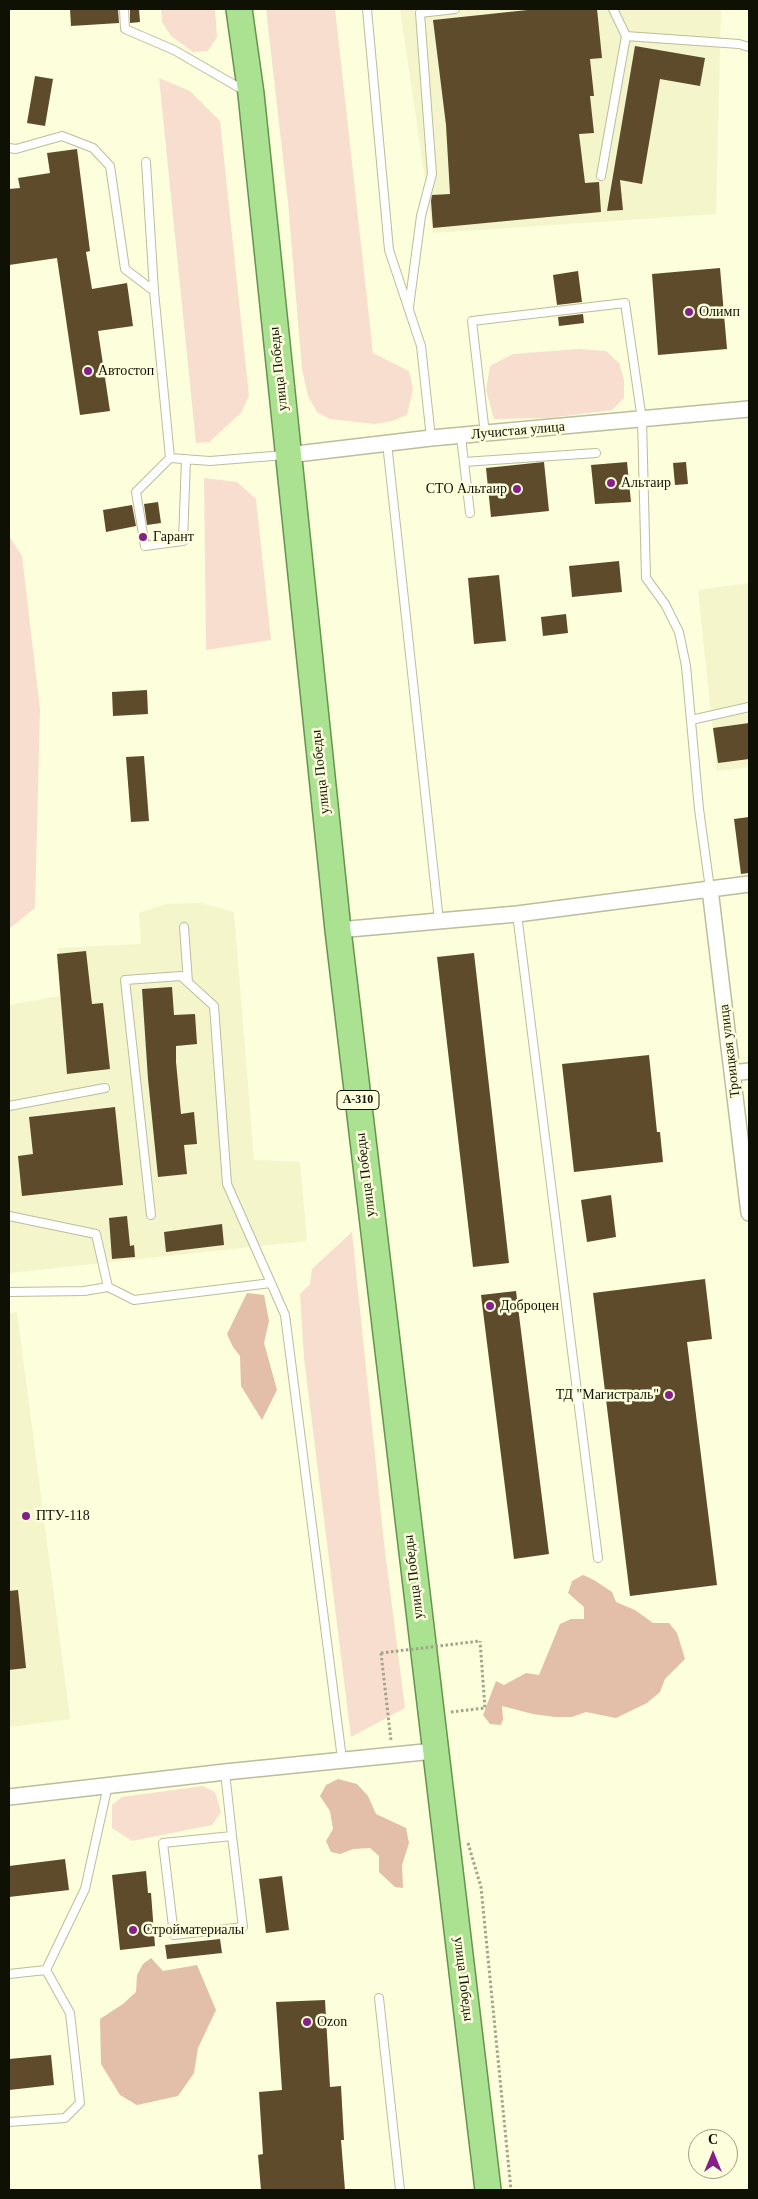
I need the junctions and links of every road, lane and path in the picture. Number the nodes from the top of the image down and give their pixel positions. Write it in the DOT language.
graph roads {
  1 [pos="124,9"];
  2 [pos="239,9"];
  3 [pos="367,9"];
  4 [pos="455,9"];
  5 [pos="613,9"];
  6 [pos="626,36"];
  7 [pos="749,47"];
  8 [pos="251,94"];
  9 [pos="9,148"];
  10 [pos="146,162"];
  11 [pos="601,176"];
  12 [pos="154,291"];
  13 [pos="409,308"];
  14 [pos="749,410"];
  15 [pos="642,420"];
  16 [pos="485,434"];
  17 [pos="461,437"];
  18 [pos="431,438"];
  19 [pos="387,443"];
  20 [pos="596,453"];
  21 [pos="288,455"];
  22 [pos="170,458"];
  23 [pos="186,459"];
  24 [pos="464,462"];
  25 [pos="470,513"];
  26 [pos="749,707"];
  27 [pos="691,720"];
  28 [pos="749,884"];
  29 [pos="710,889"];
  30 [pos="517,914"];
  31 [pos="440,921"];
  32 [pos="184,927"];
  33 [pos="338,930"];
  34 [pos="188,982"];
  35 [pos="749,1070"];
  36 [pos="732,1072"];
  37 [pos="105,1088"];
  38 [pos="9,1106"];
  39 [pos="749,1213"];
  40 [pos="9,1216"];
  41 [pos="151,1216"];
  42 [pos="271,1283"];
  43 [pos="108,1287"];
  44 [pos="9,1292"];
  45 [pos="598,1558"];
  46 [pos="447,1713"];
  47 [pos="434,1751"];
  48 [pos="393,1754"];
  49 [pos="342,1759"];
  50 [pos="225,1772"];
  51 [pos="108,1785"];
  52 [pos="9,1797"];
  53 [pos="466,1834"];
  54 [pos="232,1836"];
  55 [pos="46,1970"];
  56 [pos="9,1974"];
  57 [pos="379,1998"];
  58 [pos="9,2122"];
  59 [pos="400,2190"];
  60 [pos="488,2190"];
  61 [pos="511,2190"];
  1 -- 8 [label="lane"];
  2 -- 8 [label="highway, улица Победы / А-310"];
  3 -- 13 [label="lane"];
  4 -- 13 [label="lane"];
  5 -- 6 [label="lane"];
  6 -- 7 [label="lane"];
  6 -- 11 [label="lane"];
  8 -- 21 [label="highway, улица Победы / А-310"];
  9 -- 12 [label="lane"];
  10 -- 12 [label="lane"];
  12 -- 22 [label="lane"];
  13 -- 18 [label="lane"];
  14 -- 15 [label="street, Лучистая улица"];
  15 -- 16 [label="street, Лучистая улица"];
  15 -- 16 [label="lane"];
  15 -- 27 [label="lane"];
  16 -- 17 [label="street, Лучистая улица"];
  17 -- 18 [label="street, Лучистая улица"];
  17 -- 24 [label="lane"];
  18 -- 19 [label="street, Лучистая улица"];
  19 -- 21 [label="street, Лучистая улица"];
  19 -- 31 [label="lane"];
  20 -- 24 [label="lane"];
  21 -- 23 [label="lane"];
  21 -- 33 [label="highway, улица Победы / А-310"];
  22 -- 23 [label="lane"];
  22 -- 23 [label="lane"];
  24 -- 25 [label="lane"];
  26 -- 27 [label="lane"];
  27 -- 29 [label="lane"];
  28 -- 29 [label="street"];
  29 -- 30 [label="street"];
  29 -- 36 [label="street, Троицкая улица"];
  30 -- 31 [label="street"];
  30 -- 45 [label="lane"];
  31 -- 33 [label="street"];
  32 -- 34 [label="lane"];
  33 -- 47 [label="highway, улица Победы / А-310"];
  34 -- 41 [label="lane"];
  34 -- 42 [label="lane"];
  35 -- 36 [label="street"];
  36 -- 39 [label="street, Троицкая улица"];
  37 -- 38 [label="lane"];
  40 -- 43 [label="lane"];
  42 -- 43 [label="lane"];
  42 -- 49 [label="lane"];
  43 -- 44 [label="lane"];
  46 -- 48 [label="path, bridge"];
  47 -- 48 [label="street"];
  47 -- 60 [label="highway, улица Победы / А-310"];
  48 -- 49 [label="street"];
  49 -- 50 [label="street"];
  50 -- 51 [label="street"];
  50 -- 54 [label="lane"];
  51 -- 52 [label="street"];
  51 -- 55 [label="lane"];
  53 -- 61 [label="path"];
  54 -- 54 [label="lane"];
  55 -- 56 [label="lane"];
  55 -- 58 [label="lane"];
  57 -- 59 [label="lane"];
}
